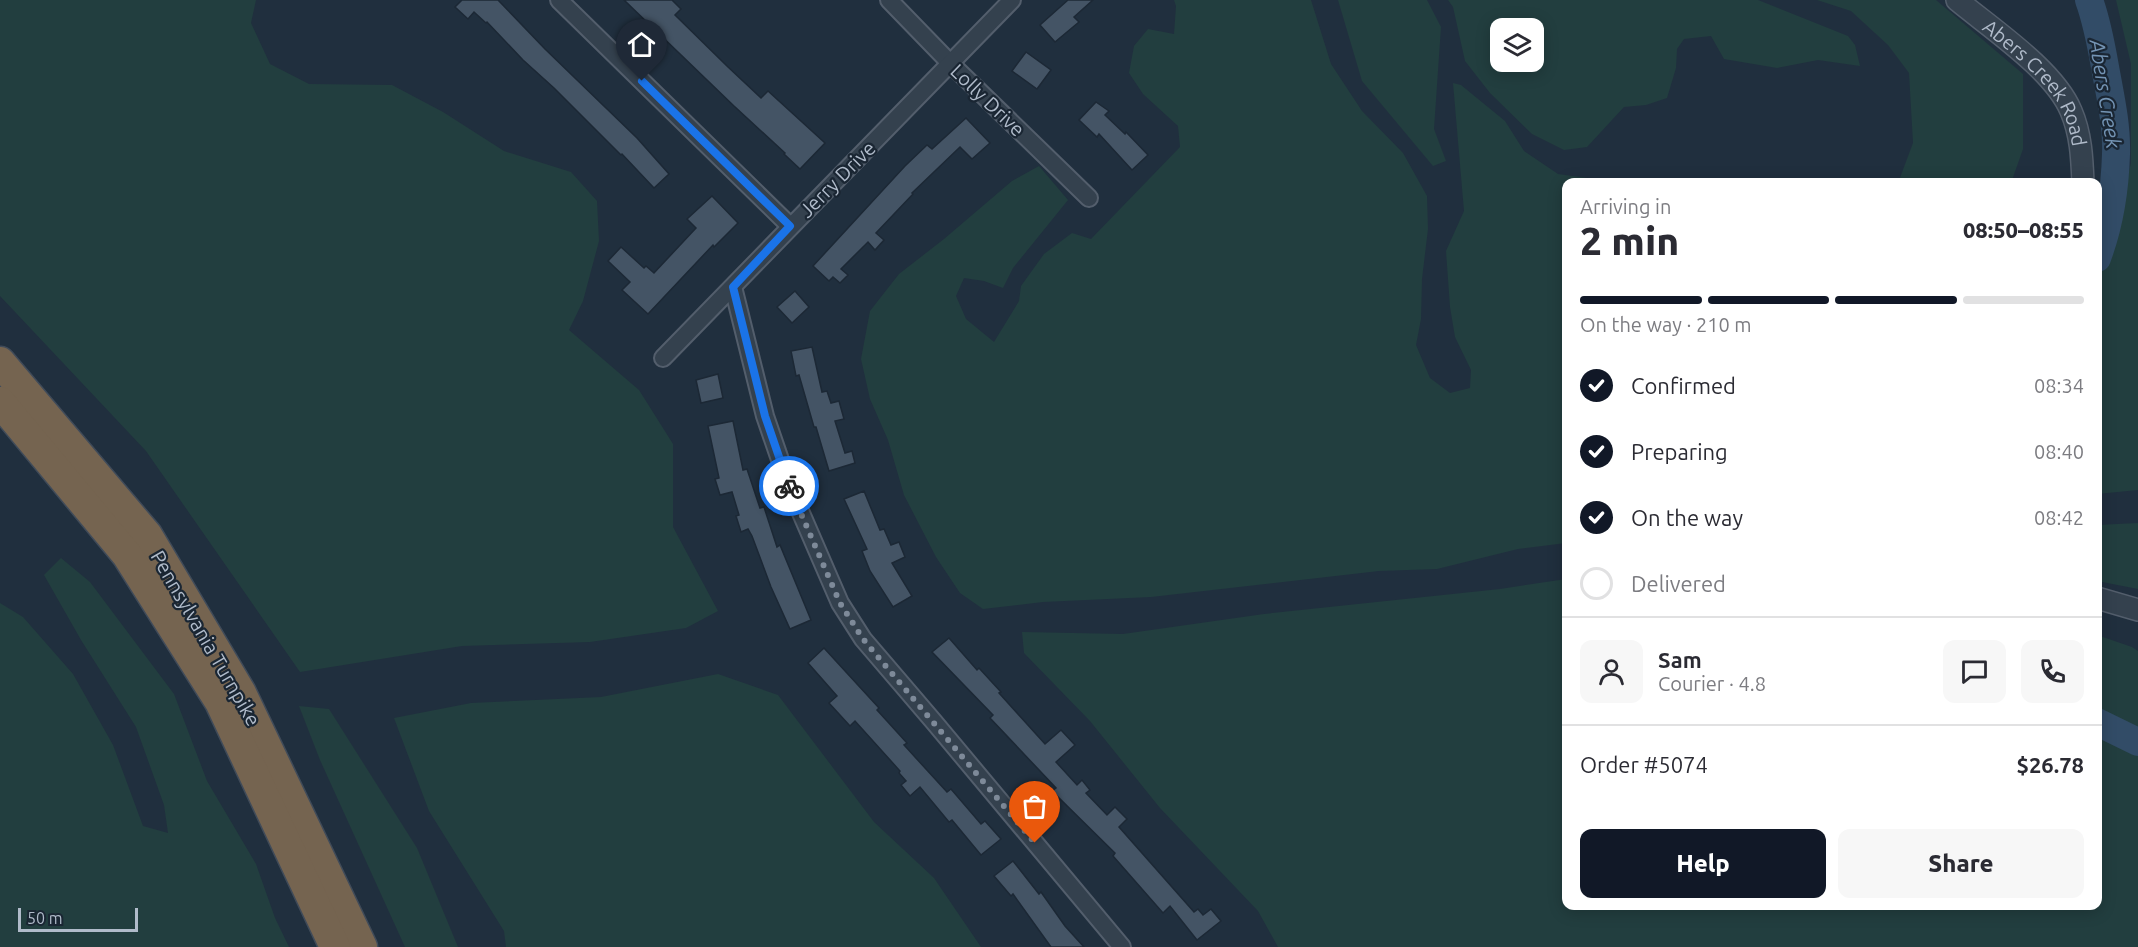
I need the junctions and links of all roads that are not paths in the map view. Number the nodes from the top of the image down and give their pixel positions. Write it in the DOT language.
graph roads {
  1 [pos="559,0"];
  2 [pos="889,0"];
  3 [pos="1012,0"];
  4 [pos="1957,0"];
  5 [pos="951,64"];
  6 [pos="2083,178"];
  7 [pos="1089,198"];
  8 [pos="790,226"];
  9 [pos="733,287"];
  10 [pos="663,358"];
  11 [pos="0,362"];
  12 [pos="0,402"];
  13 [pos="2102,599"];
  14 [pos="2138,610"];
  15 [pos="335,947"];
  16 [pos="362,947"];
  17 [pos="1122,947"];
  1 -- 8 [label="street"];
  2 -- 5 [label="street, Lolly Drive"];
  3 -- 5 [label="street, Jerry Drive"];
  4 -- 6 [label="street, Abers Creek Road"];
  5 -- 7 [label="street, Lolly Drive"];
  5 -- 8 [label="street, Jerry Drive"];
  8 -- 9 [label="street, Jerry Drive"];
  9 -- 10 [label="street, Jerry Drive"];
  9 -- 17 [label="street"];
  11 -- 16 [label="highway, Pennsylvania Turnpike"];
  12 -- 15 [label="highway, Pennsylvania Turnpike"];
  13 -- 14 [label="street"];
}
